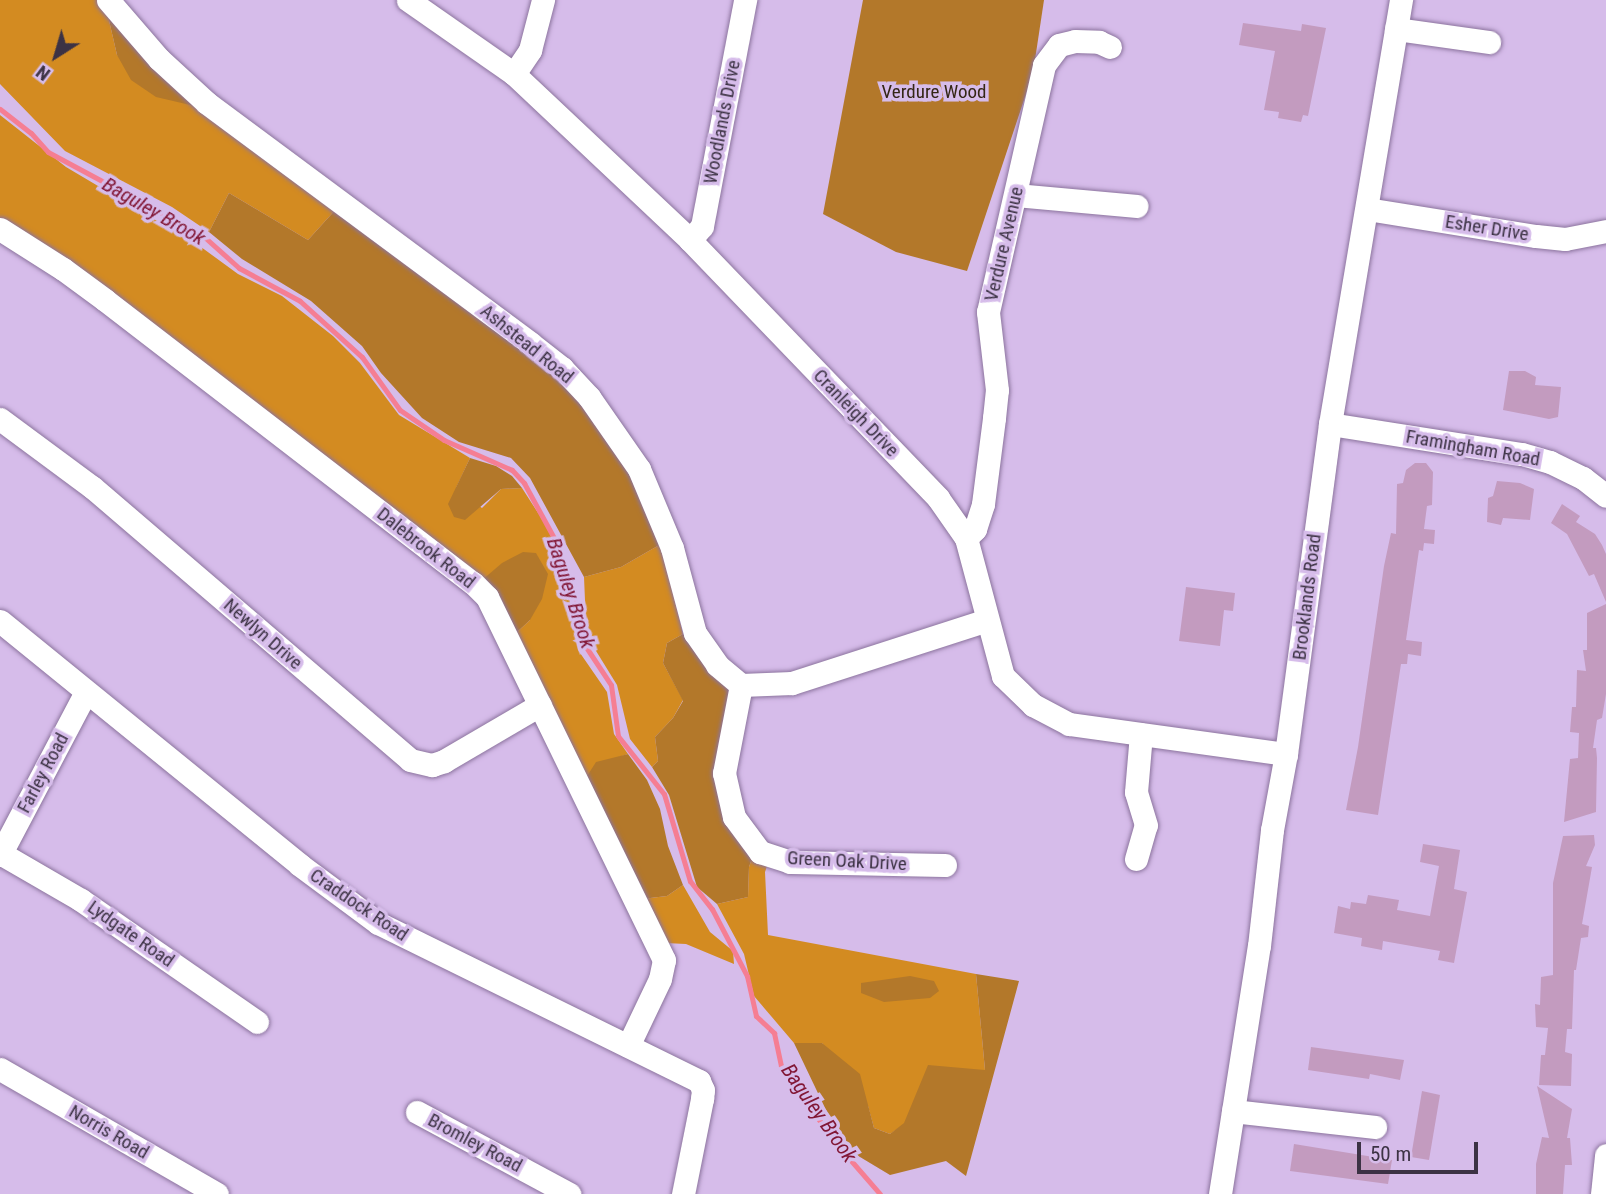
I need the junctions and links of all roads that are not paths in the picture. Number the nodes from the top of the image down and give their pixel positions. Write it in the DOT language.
graph roads {
  1 [pos="108,0"];
  2 [pos="408,0"];
  3 [pos="542,0"];
  4 [pos="745,0"];
  5 [pos="1401,0"];
  6 [pos="1396,29"];
  7 [pos="1489,42"];
  8 [pos="1110,47"];
  9 [pos="514,74"];
  10 [pos="1016,195"];
  11 [pos="1137,206"];
  12 [pos="1367,209"];
  13 [pos="0,229"];
  14 [pos="1606,231"];
  15 [pos="690,240"];
  16 [pos="0,419"];
  17 [pos="1330,425"];
  18 [pos="1606,496"];
  19 [pos="966,538"];
  20 [pos="987,620"];
  21 [pos="0,621"];
  22 [pos="741,685"];
  23 [pos="86,692"];
  24 [pos="540,705"];
  25 [pos="1140,734"];
  26 [pos="1286,754"];
  27 [pos="0,854"];
  28 [pos="1136,859"];
  29 [pos="945,865"];
  30 [pos="257,1022"];
  31 [pos="628,1046"];
  32 [pos="0,1069"];
  33 [pos="1233,1111"];
  34 [pos="417,1112"];
  35 [pos="1375,1127"];
  36 [pos="1606,1155"];
  37 [pos="217,1194"];
  38 [pos="569,1194"];
  39 [pos="683,1194"];
  40 [pos="1220,1194"];
  41 [pos="1602,1194"];
  1 -- 22 [label="street, Ashstead Road"];
  2 -- 9 [label="street, Cranleigh Drive"];
  3 -- 9 [label="street"];
  4 -- 15 [label="street, Woodlands Drive"];
  5 -- 6 [label="street, Brooklands Road"];
  6 -- 7 [label="street"];
  6 -- 12 [label="street, Brooklands Road"];
  8 -- 10 [label="street, Verdure Avenue"];
  9 -- 15 [label="street, Cranleigh Drive"];
  10 -- 11 [label="street"];
  10 -- 19 [label="street, Verdure Avenue"];
  12 -- 14 [label="street, Esher Drive"];
  12 -- 17 [label="street, Brooklands Road"];
  13 -- 24 [label="street, Dalebrook Road"];
  15 -- 19 [label="street, Cranleigh Drive"];
  16 -- 24 [label="street, Newlyn Drive"];
  17 -- 18 [label="street, Framingham Road"];
  17 -- 26 [label="street, Brooklands Road"];
  19 -- 20 [label="street, Cranleigh Drive"];
  20 -- 22 [label="street"];
  20 -- 25 [label="street, Cranleigh Drive"];
  21 -- 23 [label="street, Craddock Road"];
  22 -- 29 [label="street, Green Oak Drive"];
  23 -- 27 [label="street, Farley Road"];
  23 -- 31 [label="street, Craddock Road"];
  24 -- 31 [label="street, Dalebrook Road"];
  25 -- 26 [label="street, Cranleigh Drive"];
  25 -- 28 [label="street"];
  26 -- 33 [label="street, Brooklands Road"];
  27 -- 30 [label="street, Lydgate Road"];
  31 -- 39 [label="street, Craddock Road"];
  32 -- 37 [label="street, Norris Road"];
  33 -- 35 [label="street"];
  33 -- 40 [label="street, Brooklands Road"];
  34 -- 38 [label="street, Bromley Road"];
  36 -- 41 [label="street"];
}
